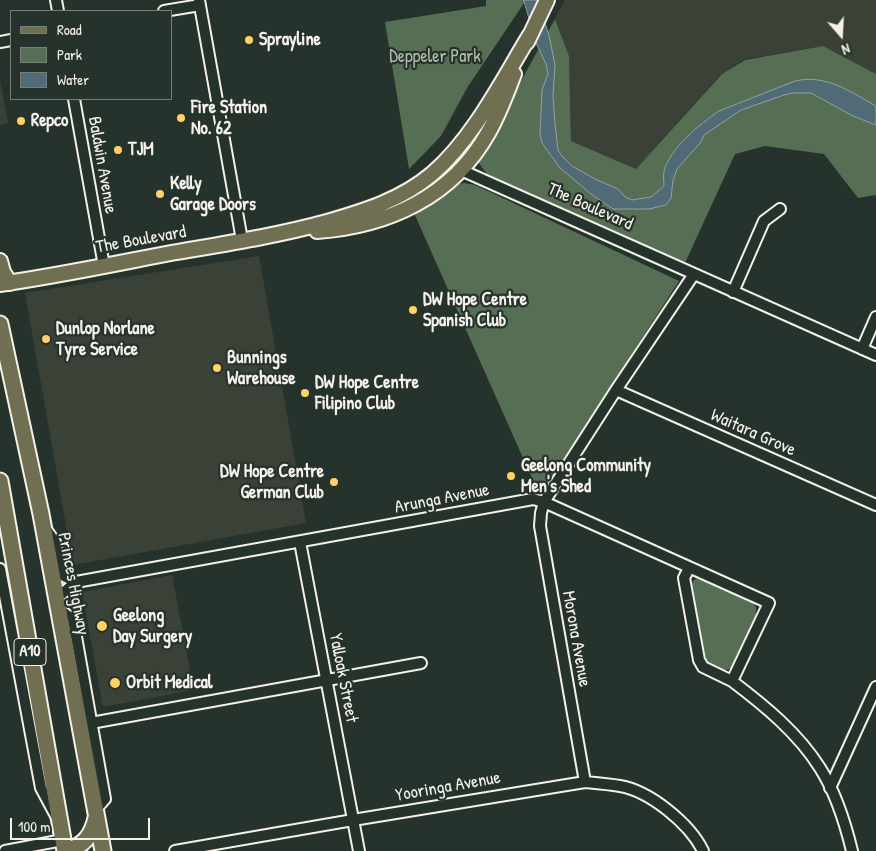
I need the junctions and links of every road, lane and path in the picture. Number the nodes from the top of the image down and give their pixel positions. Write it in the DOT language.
graph roads {
  1 [pos="199,2"];
  2 [pos="546,3"];
  3 [pos="168,10"];
  4 [pos="530,35"];
  5 [pos="74,100"];
  6 [pos="446,161"];
  7 [pos="461,170"];
  8 [pos="780,209"];
  9 [pos="289,232"];
  10 [pos="242,240"];
  11 [pos="0,261"];
  12 [pos="104,266"];
  13 [pos="694,274"];
  14 [pos="5,283"];
  15 [pos="733,292"];
  16 [pos="876,317"];
  17 [pos="0,324"];
  18 [pos="862,349"];
  19 [pos="876,355"];
  20 [pos="616,390"];
  21 [pos="0,481"];
  22 [pos="544,502"];
  23 [pos="876,505"];
  24 [pos="43,525"];
  25 [pos="300,542"];
  26 [pos="689,568"];
  27 [pos="0,574"];
  28 [pos="76,582"];
  29 [pos="58,603"];
  30 [pos="421,663"];
  31 [pos="326,680"];
  32 [pos="732,681"];
  33 [pos="876,689"];
  34 [pos="91,723"];
  35 [pos="585,782"];
  36 [pos="830,788"];
  37 [pos="96,814"];
  38 [pos="353,820"];
  39 [pos="60,824"];
  40 [pos="65,848"];
  41 [pos="82,849"];
  42 [pos="5,851"];
  43 [pos="104,851"];
  44 [pos="175,851"];
  45 [pos="359,851"];
  46 [pos="703,851"];
  47 [pos="852,851"];
  1 -- 3 [label="street"];
  1 -- 10 [label="street"];
  2 -- 4 [label="main road"];
  4 -- 6 [label="main road, The Boulevard"];
  4 -- 7 [label="main road"];
  5 -- 12 [label="street, Baldwin Avenue"];
  6 -- 7 [label="main road"];
  6 -- 9 [label="main road, The Boulevard"];
  7 -- 9 [label="main road, The Boulevard"];
  7 -- 13 [label="street, The Boulevard"];
  8 -- 15 [label="street"];
  9 -- 10 [label="main road, The Boulevard"];
  10 -- 12 [label="main road, The Boulevard"];
  11 -- 14 [label="main road"];
  12 -- 14 [label="main road, The Boulevard"];
  13 -- 15 [label="street, The Boulevard"];
  13 -- 20 [label="street"];
  15 -- 18 [label="street, The Boulevard"];
  16 -- 18 [label="street"];
  17 -- 24 [label="highway, Princes Highway / A10"];
  18 -- 19 [label="street, The Boulevard"];
  20 -- 22 [label="street"];
  20 -- 23 [label="street, Waitara Grove"];
  21 -- 39 [label="highway, A10"];
  22 -- 25 [label="street, Arunga Avenue"];
  22 -- 26 [label="street, Arunga Avenue"];
  22 -- 35 [label="street, Morona Avenue"];
  24 -- 28 [label="street"];
  24 -- 29 [label="highway, Princes Highway / A10"];
  25 -- 28 [label="street, Arunga Avenue"];
  25 -- 31 [label="street, Yalloak Street"];
  26 -- 32 [label="street"];
  26 -- 32 [label="street, Arunga Avenue"];
  27 -- 39 [label="street"];
  28 -- 29 [label="street, Arunga Avenue"];
  29 -- 34 [label="street"];
  29 -- 37 [label="highway, Princes Highway / A10"];
  30 -- 31 [label="street"];
  31 -- 34 [label="street"];
  31 -- 38 [label="street, Yalloak Street"];
  32 -- 36 [label="street"];
  33 -- 36 [label="street"];
  34 -- 37 [label="street"];
  35 -- 38 [label="street, Yooringa Avenue"];
  35 -- 46 [label="street, Yooringa Avenue"];
  36 -- 47 [label="street"];
  37 -- 41 [label="highway"];
  37 -- 43 [label="highway, Princes Highway / A10"];
  38 -- 44 [label="street, Yooringa Avenue"];
  38 -- 45 [label="street, Yalloak Street"];
  39 -- 40 [label="highway, A10"];
  40 -- 41 [label="highway"];
  40 -- 42 [label="street"];
}
